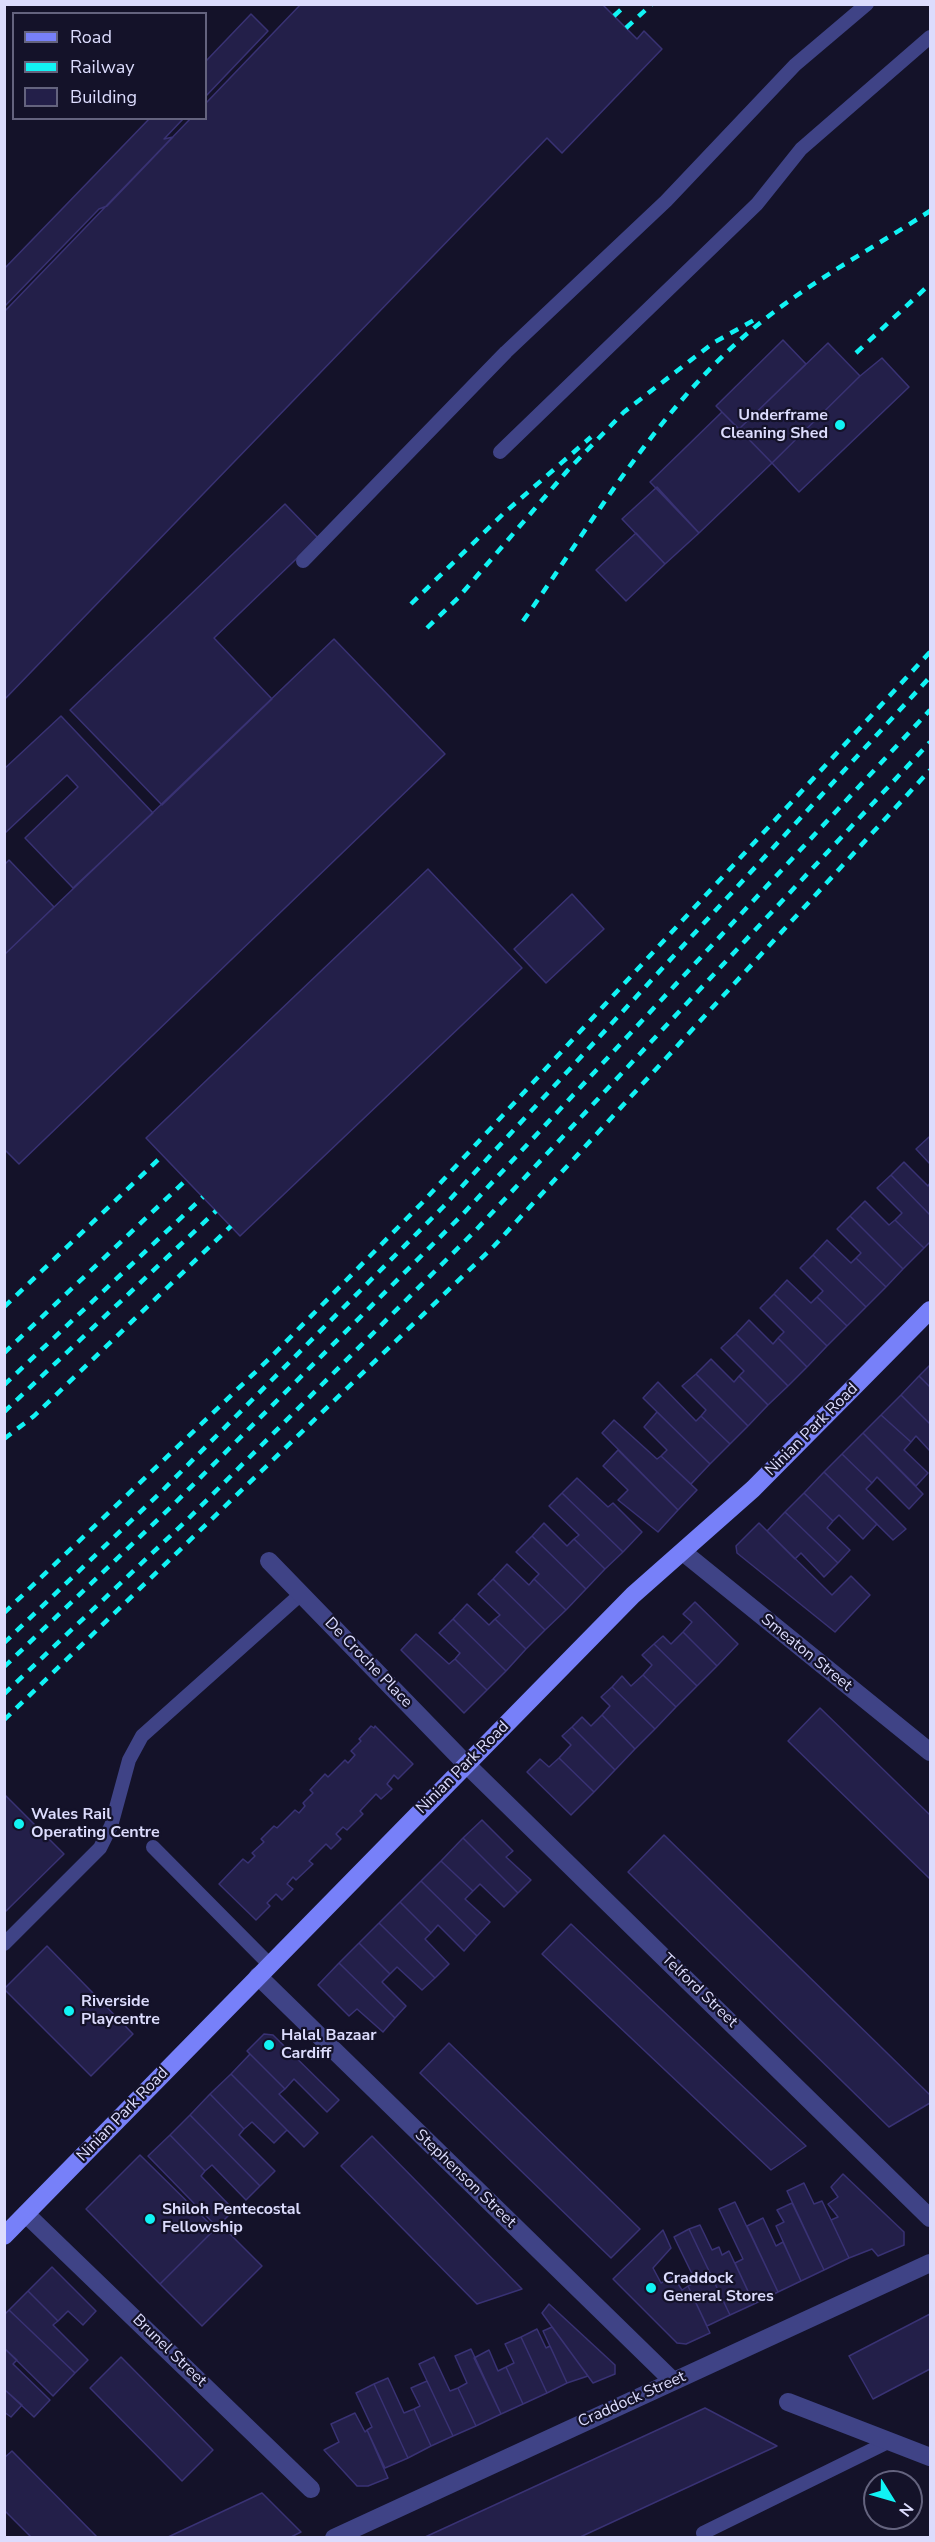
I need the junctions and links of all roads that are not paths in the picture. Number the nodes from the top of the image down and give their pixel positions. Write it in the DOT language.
graph roads {
  1 [pos="867,4"];
  2 [pos="930,37"];
  3 [pos="500,452"];
  4 [pos="303,561"];
  5 [pos="930,1310"];
  6 [pos="683,1552"];
  7 [pos="269,1562"];
  8 [pos="301,1594"];
  9 [pos="930,1752"];
  10 [pos="467,1765"];
  11 [pos="153,1847"];
  12 [pos="4,1944"];
  13 [pos="264,1971"];
  14 [pos="26,2214"];
  15 [pos="930,2218"];
  16 [pos="4,2236"];
  17 [pos="930,2263"];
  18 [pos="673,2381"];
  19 [pos="788,2402"];
  20 [pos="890,2441"];
  21 [pos="930,2457"];
  22 [pos="311,2488"];
  23 [pos="703,2533"];
  24 [pos="334,2538"];
  1 -- 4 [label="lane"];
  2 -- 3 [label="lane"];
  5 -- 6 [label="street, Ninian Park Road"];
  6 -- 9 [label="street, Smeaton Street"];
  6 -- 10 [label="street, Ninian Park Road"];
  7 -- 8 [label="street, De Croche Place"];
  8 -- 10 [label="street, De Croche Place"];
  8 -- 12 [label="lane"];
  10 -- 13 [label="street, Ninian Park Road"];
  10 -- 15 [label="street, Telford Street"];
  11 -- 13 [label="lane"];
  13 -- 14 [label="street, Ninian Park Road"];
  13 -- 18 [label="street, Stephenson Street"];
  14 -- 16 [label="street, Ninian Park Road"];
  14 -- 22 [label="street, Brunel Street"];
  17 -- 18 [label="street, Craddock Street"];
  18 -- 24 [label="street, Craddock Street"];
  19 -- 20 [label="street"];
  20 -- 21 [label="street"];
  20 -- 23 [label="lane"];
}
